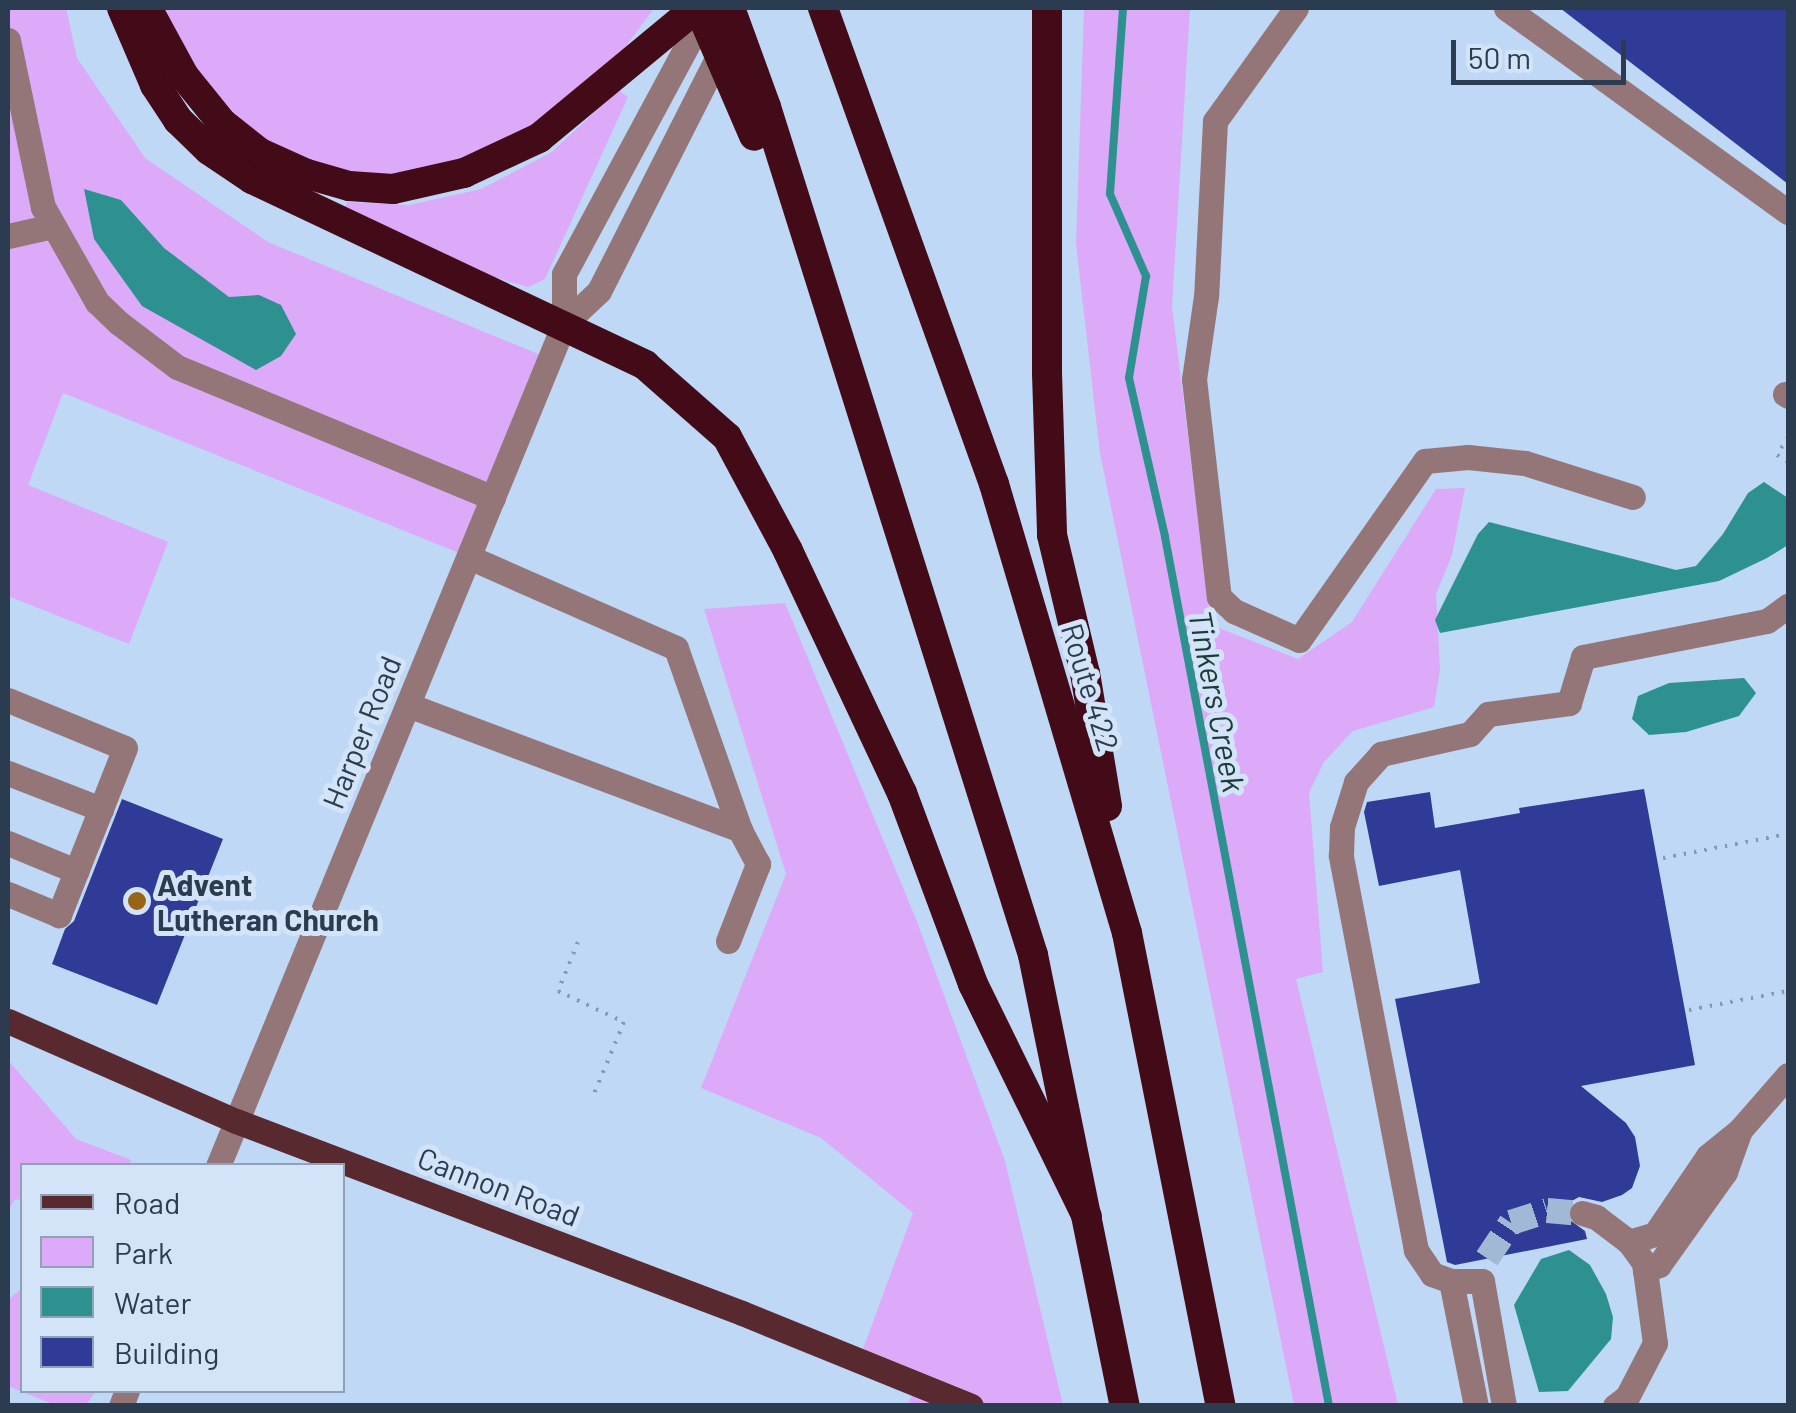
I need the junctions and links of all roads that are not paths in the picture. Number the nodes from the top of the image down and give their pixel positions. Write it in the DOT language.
graph roads {
  1 [pos="122,8"];
  2 [pos="148,8"];
  3 [pos="697,8"];
  4 [pos="707,8"];
  5 [pos="730,8"];
  6 [pos="745,8"];
  7 [pos="823,8"];
  8 [pos="1048,8"];
  9 [pos="1296,8"];
  10 [pos="1506,8"];
  11 [pos="8,40"];
  12 [pos="1788,212"];
  13 [pos="53,226"];
  14 [pos="8,236"];
  15 [pos="824,279"];
  16 [pos="564,324"];
  17 [pos="1632,497"];
  18 [pos="493,498"];
  19 [pos="469,557"];
  20 [pos="1788,606"];
  21 [pos="8,700"];
  22 [pos="408,705"];
  23 [pos="8,772"];
  24 [pos="101,809"];
  25 [pos="740,830"];
  26 [pos="8,843"];
  27 [pos="76,871"];
  28 [pos="8,896"];
  29 [pos="1128,933"];
  30 [pos="728,941"];
  31 [pos="8,1021"];
  32 [pos="1788,1075"];
  33 [pos="236,1121"];
  34 [pos="1740,1130"];
  35 [pos="219,1163"];
  36 [pos="1582,1213"];
  37 [pos="1086,1217"];
  38 [pos="1629,1242"];
  39 [pos="1645,1270"];
  40 [pos="1451,1281"];
  41 [pos="1124,1397"];
  42 [pos="971,1406"];
  43 [pos="1221,1406"];
  44 [pos="1476,1406"];
  45 [pos="1504,1406"];
  46 [pos="1614,1406"];
  1 -- 16 [label="highway"];
  2 -- 3 [label="highway"];
  3 -- 15 [label="highway, bridge"];
  4 -- 16 [label="street, Harper Road"];
  5 -- 15 [label="highway, bridge"];
  6 -- 16 [label="street, Harper Road"];
  7 -- 29 [label="highway, Route 422"];
  8 -- 29 [label="highway"];
  9 -- 17 [label="street"];
  10 -- 12 [label="street"];
  11 -- 13 [label="street"];
  13 -- 14 [label="street"];
  13 -- 18 [label="street"];
  15 -- 37 [label="highway"];
  16 -- 18 [label="street, Harper Road"];
  16 -- 37 [label="highway"];
  18 -- 19 [label="street, Harper Road"];
  19 -- 22 [label="street, Harper Road"];
  19 -- 25 [label="street"];
  20 -- 40 [label="street"];
  21 -- 24 [label="street"];
  22 -- 25 [label="street"];
  22 -- 33 [label="street, Harper Road"];
  23 -- 24 [label="street"];
  24 -- 27 [label="street"];
  25 -- 30 [label="street"];
  26 -- 27 [label="street"];
  27 -- 28 [label="street"];
  29 -- 43 [label="highway, Route 422"];
  31 -- 33 [label="main road, Cannon Road"];
  32 -- 34 [label="street"];
  33 -- 35 [label="street, Harper Road"];
  33 -- 42 [label="main road, Cannon Road"];
  34 -- 38 [label="street"];
  34 -- 39 [label="street"];
  36 -- 38 [label="street"];
  37 -- 41 [label="highway"];
  38 -- 39 [label="street"];
  39 -- 46 [label="street"];
  40 -- 44 [label="street"];
  40 -- 45 [label="street"];
}
